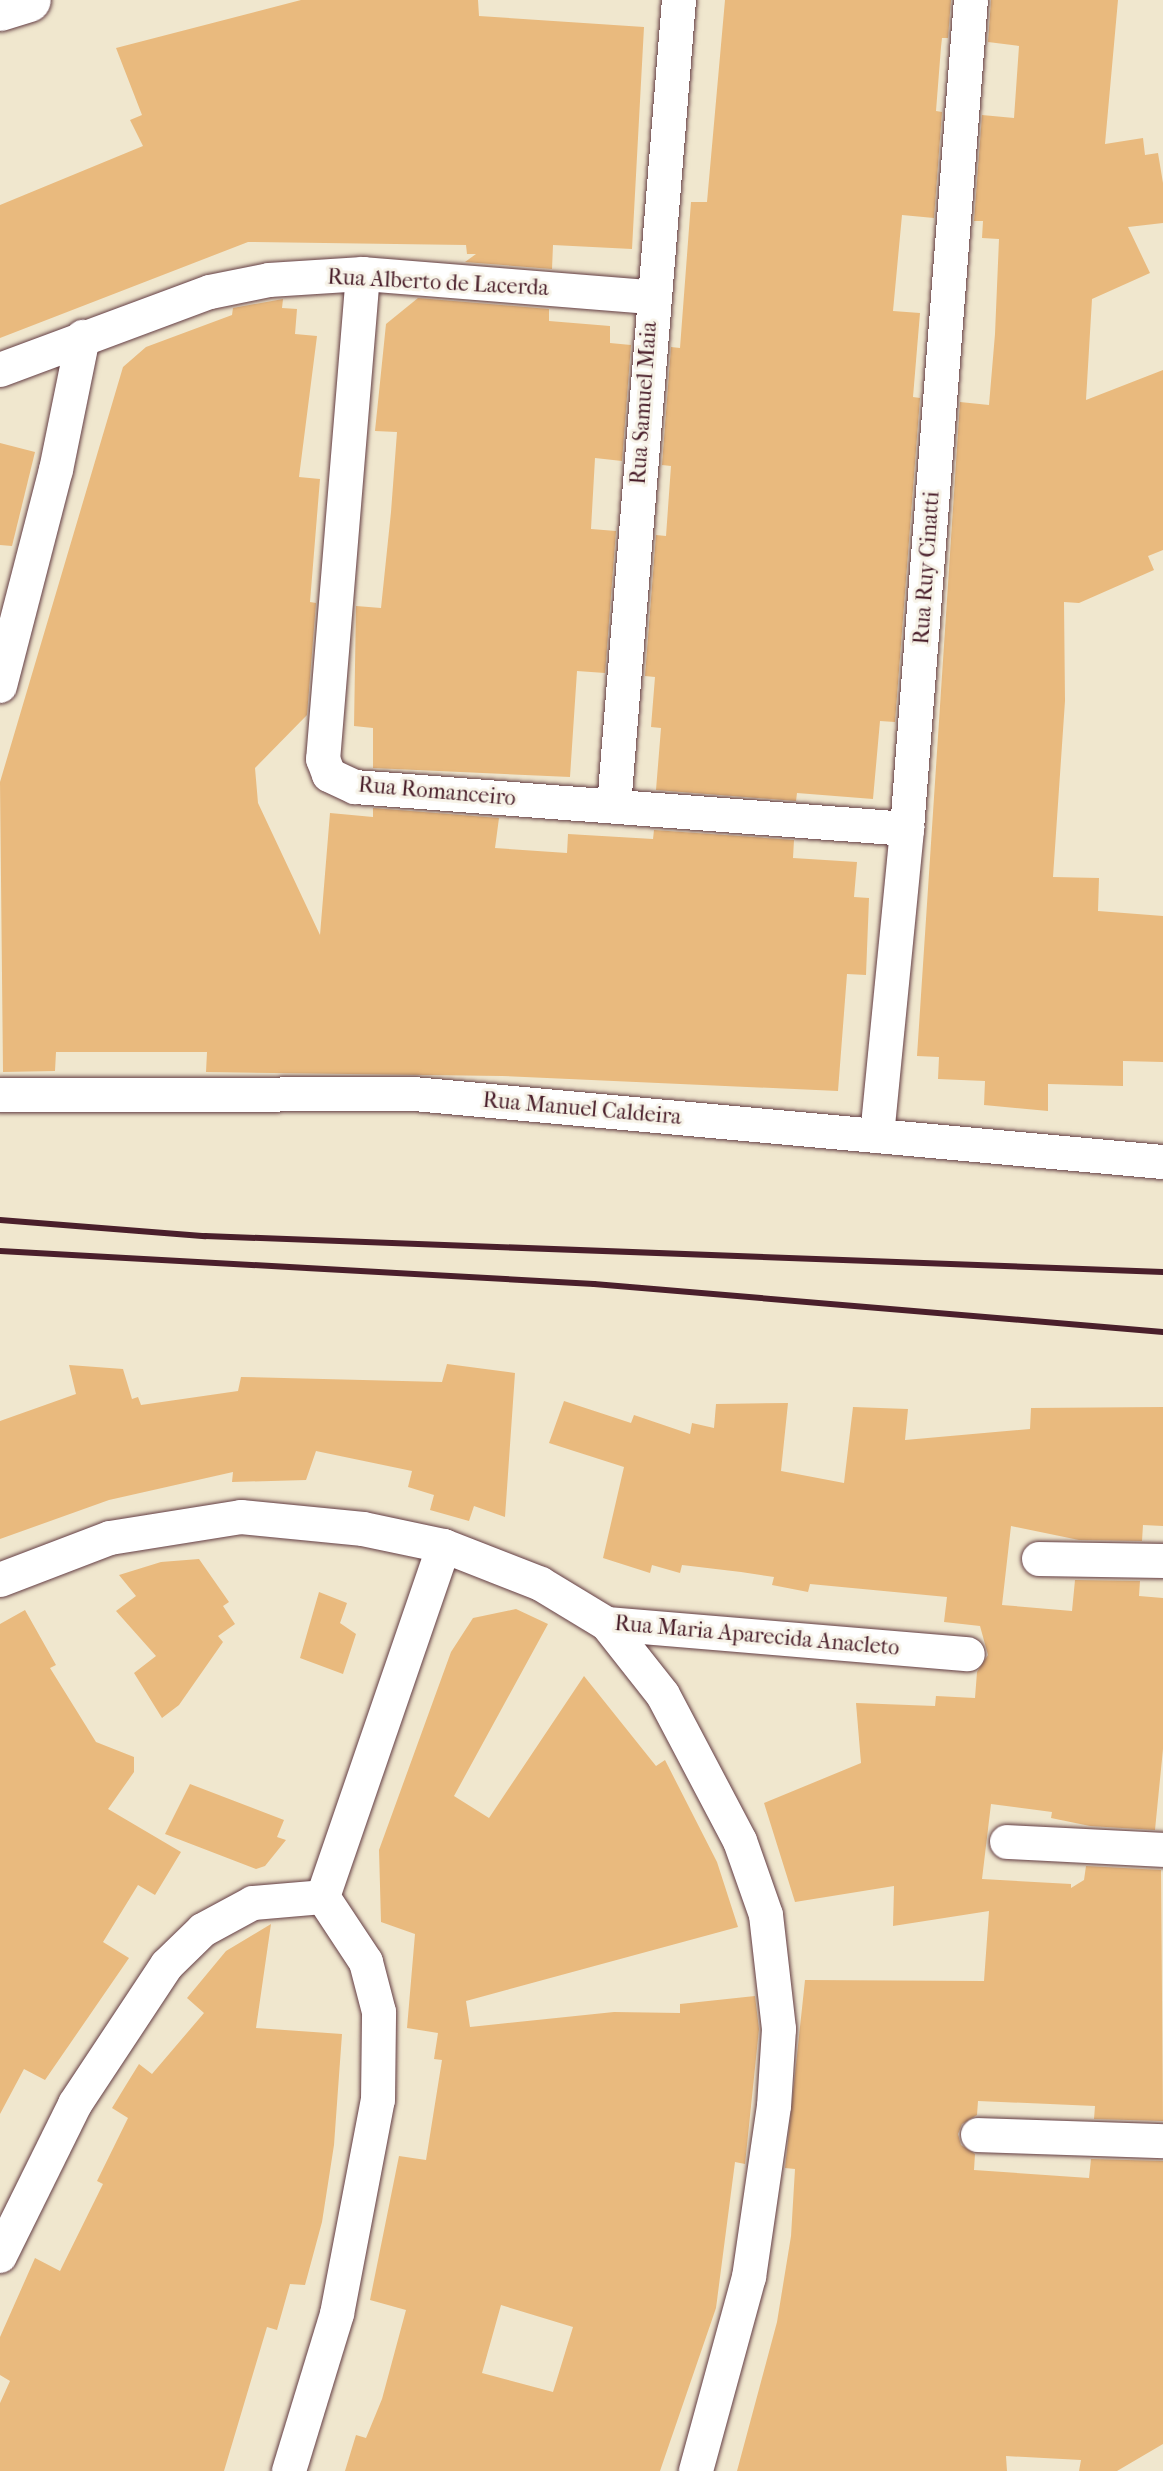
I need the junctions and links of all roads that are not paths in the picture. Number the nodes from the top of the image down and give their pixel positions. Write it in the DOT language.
graph roads {
  1 [pos="29,0"];
  2 [pos="679,0"];
  3 [pos="971,0"];
  4 [pos="0,9"];
  5 [pos="363,274"];
  6 [pos="652,297"];
  7 [pos="83,337"];
  8 [pos="0,370"];
  9 [pos="0,686"];
  10 [pos="614,806"];
  11 [pos="907,829"];
  12 [pos="0,1095"];
  13 [pos="877,1136"];
  14 [pos="1163,1162"];
  15 [pos="444,1546"];
  16 [pos="1039,1559"];
  17 [pos="1163,1561"];
  18 [pos="0,1580"];
  19 [pos="607,1624"];
  20 [pos="968,1654"];
  21 [pos="1007,1842"];
  22 [pos="1163,1850"];
  23 [pos="323,1897"];
  24 [pos="978,2135"];
  25 [pos="1163,2141"];
  26 [pos="0,2256"];
  27 [pos="289,2471"];
  28 [pos="696,2471"];
  1 -- 4 [label="main road"];
  2 -- 6 [label="street, Rua Samuel Maia"];
  3 -- 11 [label="street, Rua Ruy Cinatti"];
  5 -- 6 [label="street, Rua Alberto de Lacerda"];
  5 -- 7 [label="street, Rua Alberto de Lacerda"];
  5 -- 10 [label="street, Rua Romanceiro"];
  6 -- 10 [label="street, Rua Samuel Maia"];
  7 -- 8 [label="street, Rua Alberto de Lacerda"];
  7 -- 9 [label="street"];
  10 -- 11 [label="street, Rua Romanceiro"];
  11 -- 13 [label="street, Rua Ruy Cinatti"];
  12 -- 13 [label="street, Rua Manuel Caldeira"];
  13 -- 14 [label="street, Rua Manuel Caldeira"];
  15 -- 18 [label="street, Rua Maria Aparecida Anacleto"];
  15 -- 19 [label="street, Rua Maria Aparecida Anacleto"];
  15 -- 23 [label="street"];
  16 -- 17 [label="street"];
  19 -- 20 [label="street, Rua Maria Aparecida Anacleto"];
  19 -- 28 [label="street"];
  21 -- 22 [label="street"];
  23 -- 26 [label="street"];
  23 -- 27 [label="street"];
  24 -- 25 [label="street"];
}
